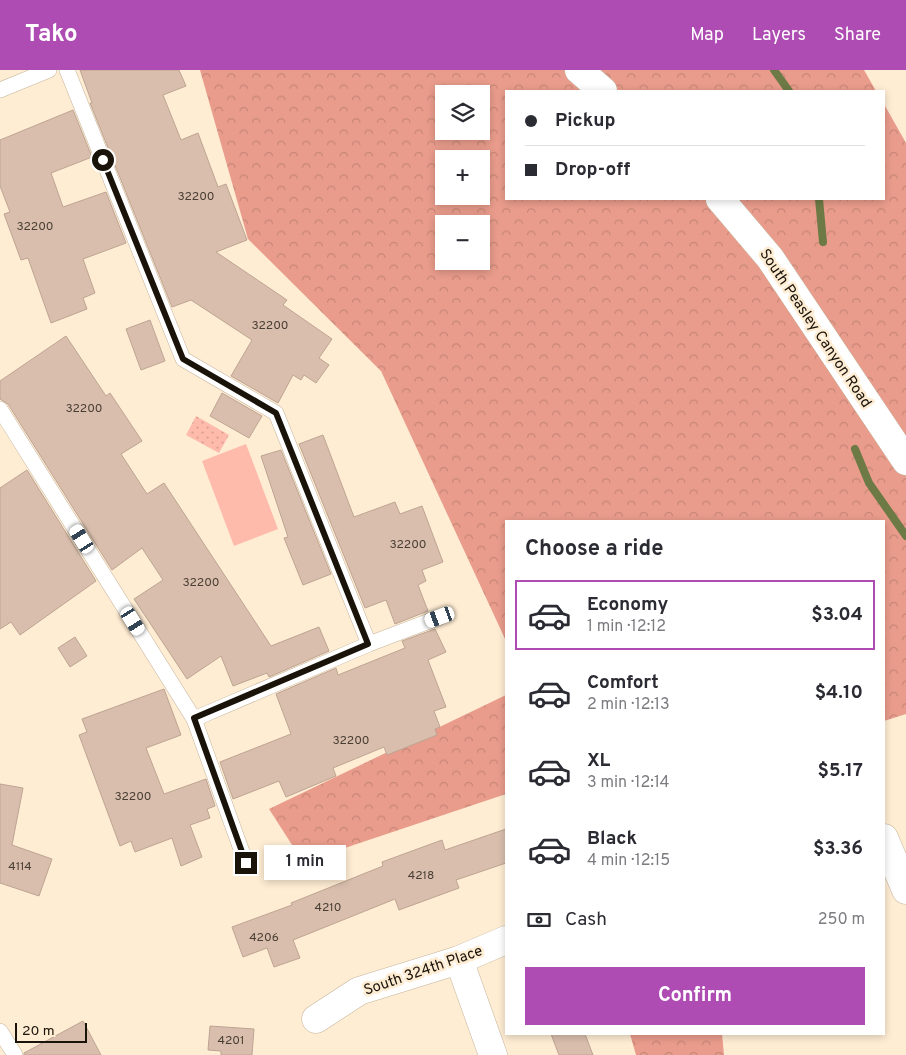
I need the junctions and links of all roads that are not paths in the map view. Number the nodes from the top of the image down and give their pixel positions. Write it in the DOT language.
graph roads {
  1 [pos="49,70"];
  2 [pos="67,70"];
  3 [pos="579,70"];
  4 [pos="0,90"];
  5 [pos="602,90"];
  6 [pos="721,200"];
  7 [pos="0,409"];
  8 [pos="906,461"];
  9 [pos="440,617"];
  10 [pos="368,644"];
  11 [pos="194,718"];
  12 [pos="885,840"];
  13 [pos="246,863"];
  14 [pos="906,890"];
  15 [pos="505,940"];
  16 [pos="459,960"];
  17 [pos="316,1019"];
  18 [pos="0,1031"];
  19 [pos="16,1055"];
  20 [pos="492,1055"];
  1 -- 4 [label="lane"];
  2 -- 10 [label="lane"];
  3 -- 5 [label="street"];
  6 -- 8 [label="street, South Peasley Canyon Road"];
  7 -- 11 [label="lane"];
  9 -- 10 [label="lane"];
  10 -- 11 [label="lane"];
  11 -- 13 [label="lane"];
  12 -- 14 [label="street"];
  15 -- 16 [label="street, South 324th Place"];
  16 -- 17 [label="street, South 324th Place"];
  16 -- 20 [label="street"];
  18 -- 19 [label="lane"];
}
